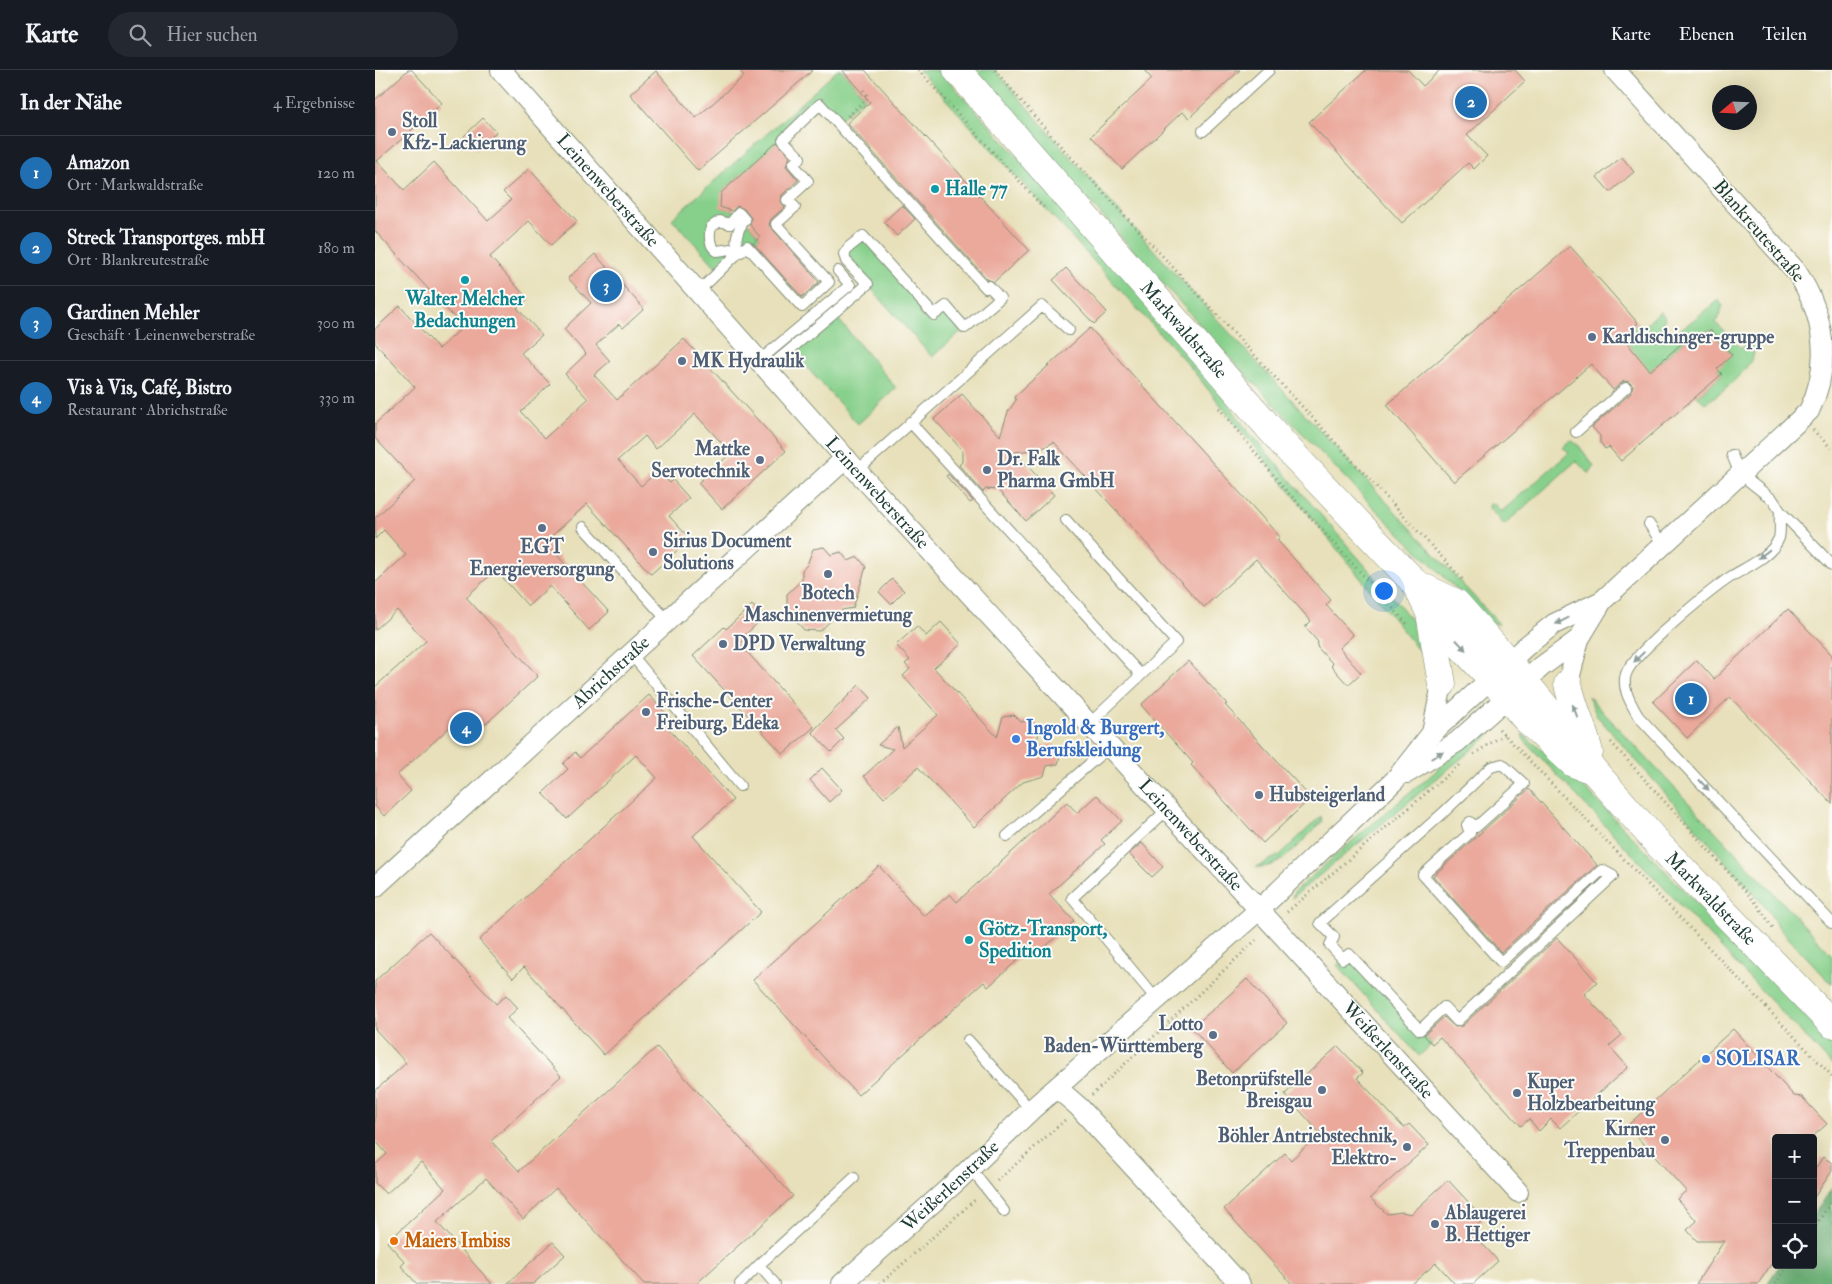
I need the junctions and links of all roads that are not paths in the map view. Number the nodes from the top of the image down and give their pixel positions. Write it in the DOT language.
graph roads {
  1 [pos="501,70"];
  2 [pos="957,70"];
  3 [pos="1269,70"];
  4 [pos="1615,70"];
  5 [pos="1203,131"];
  6 [pos="838,271"];
  7 [pos="850,285"];
  8 [pos="698,292"];
  9 [pos="857,293"];
  10 [pos="1069,330"];
  11 [pos="763,364"];
  12 [pos="1827,383"];
  13 [pos="1626,388"];
  14 [pos="910,422"];
  15 [pos="1576,432"];
  16 [pos="1732,455"];
  17 [pos="852,464"];
  18 [pos="1740,474"];
  19 [pos="1779,511"];
  20 [pos="1066,520"];
  21 [pos="1649,524"];
  22 [pos="583,527"];
  23 [pos="1663,545"];
  24 [pos="1832,565"];
  25 [pos="1416,584"];
  26 [pos="1603,601"];
  27 [pos="1420,620"];
  28 [pos="668,621"];
  29 [pos="1579,639"];
  30 [pos="631,654"];
  31 [pos="1141,675"];
  32 [pos="1442,684"];
  33 [pos="1568,684"];
  34 [pos="1510,695"];
  35 [pos="1089,724"];
  36 [pos="1433,732"];
  37 [pos="1109,746"];
  38 [pos="1593,770"];
  39 [pos="1395,780"];
  40 [pos="740,786"];
  41 [pos="1169,808"];
  42 [pos="1007,836"];
  43 [pos="375,887"];
  44 [pos="1260,909"];
  45 [pos="1832,923"];
  46 [pos="1343,959"];
  47 [pos="1157,1000"];
  48 [pos="1832,1024"];
  49 [pos="968,1040"];
  50 [pos="1057,1088"];
  51 [pos="1031,1110"];
  52 [pos="970,1168"];
  53 [pos="854,1178"];
  54 [pos="1518,1192"];
  55 [pos="1004,1211"];
  56 [pos="759,1265"];
  57 [pos="740,1284"];
  58 [pos="775,1284"];
  59 [pos="842,1284"];
  60 [pos="1240,1284"];
  1 -- 8 [label="street, Leinenweberstraße"];
  2 -- 25 [label="main road, Markwaldstraße"];
  3 -- 5 [label="lane"];
  4 -- 12 [label="street, Blankreutestraße"];
  6 -- 7 [label="lane"];
  7 -- 9 [label="lane"];
  7 -- 11 [label="lane"];
  8 -- 9 [label="lane"];
  8 -- 11 [label="street, Leinenweberstraße"];
  9 -- 11 [label="lane"];
  10 -- 14 [label="lane"];
  11 -- 17 [label="street, Leinenweberstraße"];
  12 -- 18 [label="street, Blankreutestraße"];
  13 -- 15 [label="lane"];
  14 -- 17 [label="lane"];
  14 -- 31 [label="lane"];
  16 -- 18 [label="lane"];
  17 -- 28 [label="street, Abrichstraße"];
  17 -- 35 [label="street, Leinenweberstraße"];
  18 -- 19 [label="lane"];
  18 -- 23 [label="street, Blankreutestraße"];
  19 -- 24 [label="lane"];
  19 -- 45 [label="lane, one-way"];
  20 -- 31 [label="lane"];
  21 -- 23 [label="lane"];
  22 -- 28 [label="lane"];
  23 -- 26 [label="street, Blankreutestraße"];
  25 -- 27 [label="main road, Markwaldstraße"];
  25 -- 34 [label="main road, Markwaldstraße"];
  26 -- 29 [label="street, Blankreutestraße"];
  26 -- 34 [label="street, Blankreutestraße, one-way"];
  27 -- 32 [label="main road"];
  27 -- 34 [label="main road, Markwaldstraße, one-way"];
  28 -- 30 [label="street, Abrichstraße"];
  29 -- 33 [label="street, Blankreutestraße"];
  29 -- 34 [label="street, Blankreutestraße"];
  30 -- 40 [label="lane"];
  30 -- 43 [label="street, Abrichstraße"];
  31 -- 35 [label="lane"];
  32 -- 36 [label="street"];
  38 -- 33 [label="main road, one-way"];
  34 -- 36 [label="street, Weißerlenstraße"];
  34 -- 38 [label="main road, Markwaldstraße"];
  39 -- 34 [label="street, Weißerlenstraße, one-way"];
  35 -- 37 [label="street, Leinenweberstraße"];
  36 -- 39 [label="street, Weißerlenstraße"];
  37 -- 41 [label="street, Leinenweberstraße"];
  37 -- 42 [label="lane"];
  38 -- 48 [label="main road, Markwaldstraße"];
  39 -- 44 [label="street, Weißerlenstraße"];
  41 -- 44 [label="street, Leinenweberstraße"];
  41 -- 47 [label="lane"];
  44 -- 47 [label="street, Weißerlenstraße"];
  44 -- 54 [label="street, Weißerlenstraße"];
  46 -- 46 [label="lane"];
  47 -- 50 [label="street, Weißerlenstraße"];
  49 -- 51 [label="lane"];
  50 -- 51 [label="street, Weißerlenstraße"];
  50 -- 60 [label="street"];
  51 -- 52 [label="street, Weißerlenstraße"];
  52 -- 55 [label="lane"];
  52 -- 59 [label="street, Weißerlenstraße"];
  53 -- 56 [label="lane"];
  56 -- 57 [label="lane"];
  56 -- 58 [label="lane"];
}
